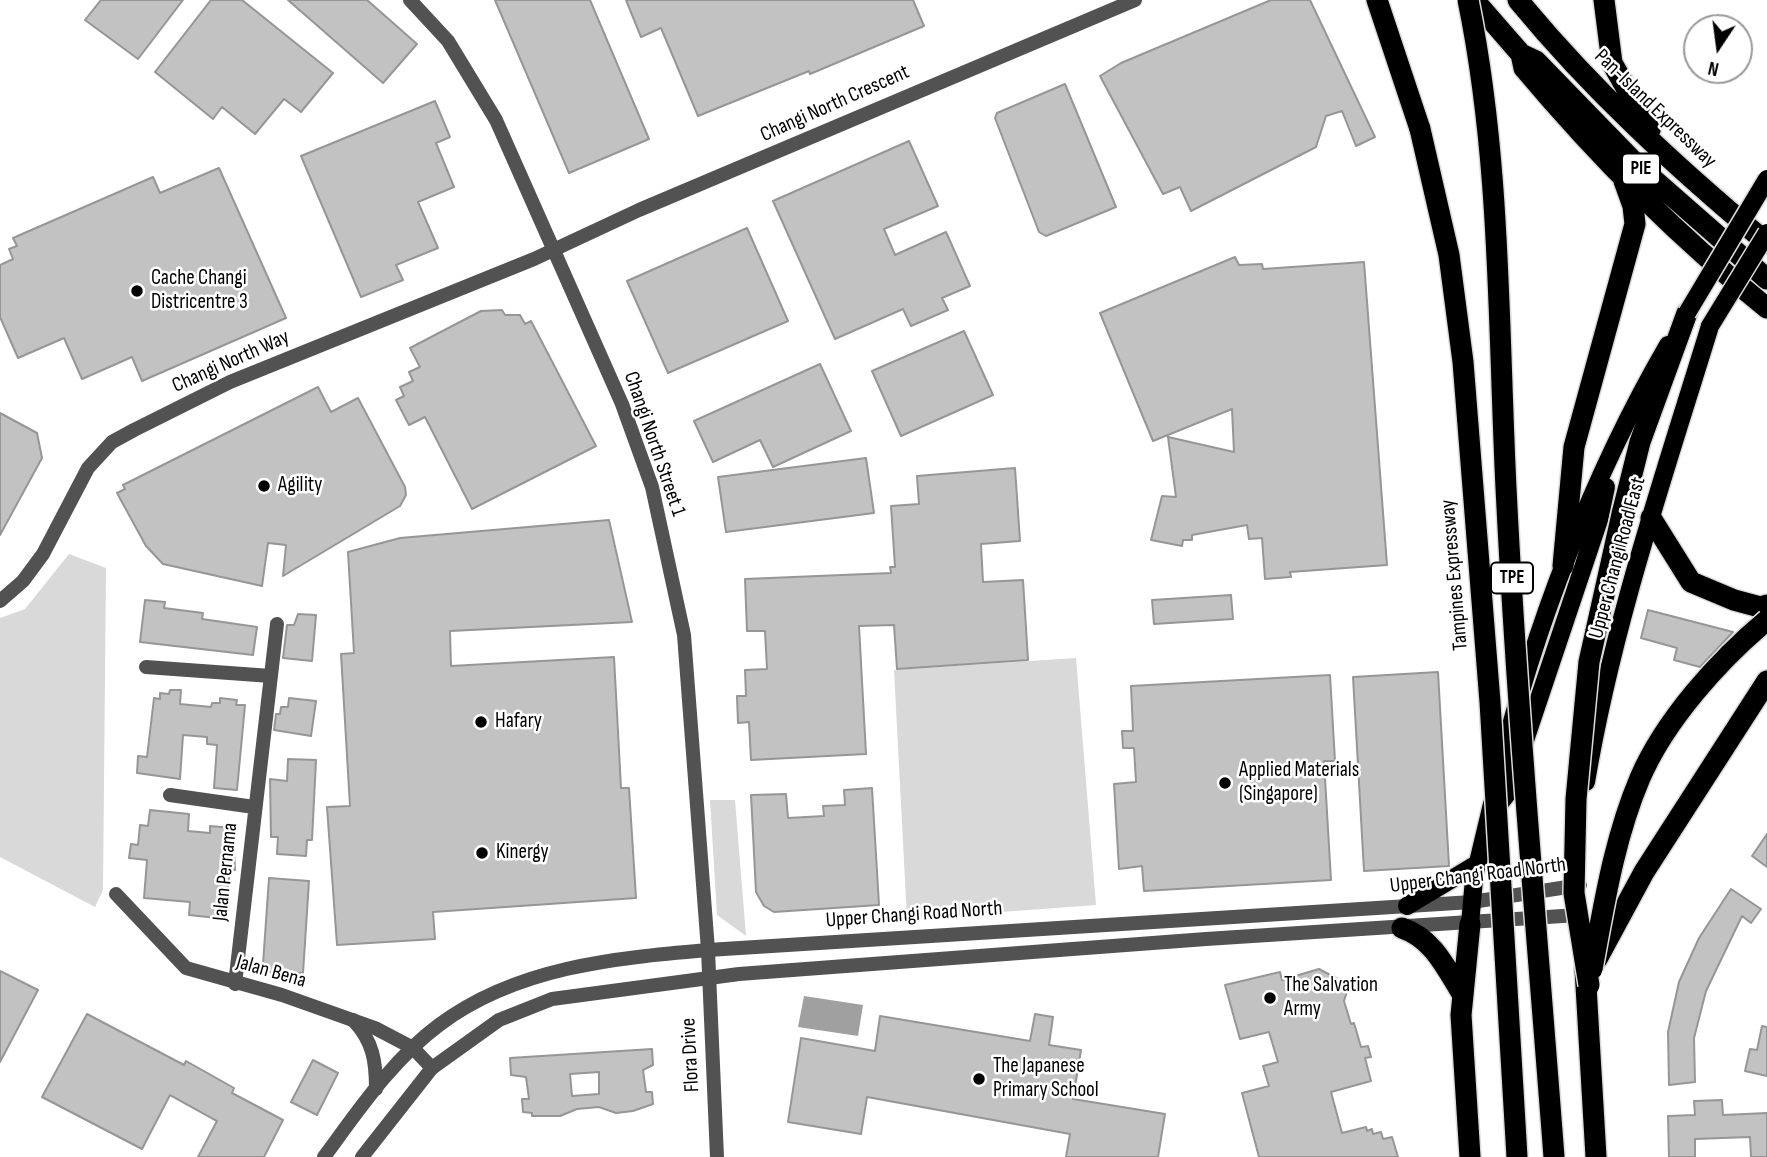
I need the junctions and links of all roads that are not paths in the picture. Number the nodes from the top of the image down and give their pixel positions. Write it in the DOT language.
graph roads {
  1 [pos="1135,0"];
  2 [pos="1377,0"];
  3 [pos="1468,0"];
  4 [pos="1474,0"];
  5 [pos="1518,0"];
  6 [pos="1604,0"];
  7 [pos="412,1"];
  8 [pos="1521,54"];
  9 [pos="1664,156"];
  10 [pos="1767,180"];
  11 [pos="1623,181"];
  12 [pos="1767,233"];
  13 [pos="1767,243"];
  14 [pos="552,251"];
  15 [pos="1767,279"];
  16 [pos="1767,308"];
  17 [pos="1687,313"];
  18 [pos="1609,464"];
  19 [pos="1651,518"];
  20 [pos="1563,566"];
  21 [pos="0,601"];
  22 [pos="1767,605"];
  23 [pos="1767,620"];
  24 [pos="276,624"];
  25 [pos="146,667"];
  26 [pos="271,676"];
  27 [pos="1767,681"];
  28 [pos="170,795"];
  29 [pos="254,807"];
  30 [pos="1490,815"];
  31 [pos="1477,864"];
  32 [pos="1644,872"];
  33 [pos="1580,885"];
  34 [pos="116,894"];
  35 [pos="1472,902"];
  36 [pos="1407,906"];
  37 [pos="1578,915"];
  38 [pos="1470,924"];
  39 [pos="1402,928"];
  40 [pos="708,950"];
  41 [pos="708,977"];
  42 [pos="1588,983"];
  43 [pos="235,984"];
  44 [pos="1461,992"];
  45 [pos="352,1020"];
  46 [pos="413,1048"];
  47 [pos="432,1068"];
  48 [pos="376,1089"];
  49 [pos="324,1157"];
  50 [pos="362,1157"];
  51 [pos="717,1157"];
  52 [pos="1470,1157"];
  53 [pos="1517,1157"];
  54 [pos="1554,1157"];
  55 [pos="1596,1157"];
  1 -- 14 [label="street, Changi North Crescent"];
  2 -- 53 [label="highway, Tampines Expressway / TPE, bridge"];
  3 -- 54 [label="highway, TPE, bridge"];
  4 -- 8 [label="highway, PIE"];
  5 -- 9 [label="highway, Pan-Island Expressway / PIE"];
  6 -- 9 [label="highway"];
  7 -- 14 [label="street, Changi North Street 1"];
  8 -- 11 [label="highway"];
  8 -- 15 [label="highway, PIE"];
  9 -- 13 [label="highway, Pan-Island Expressway / PIE"];
  10 -- 17 [label="main road, Upper Changi Road East, bridge"];
  11 -- 16 [label="highway"];
  11 -- 20 [label="highway"];
  12 -- 19 [label="main road, Upper Changi Road East, bridge"];
  14 -- 21 [label="street, Changi North Way"];
  14 -- 40 [label="street, Changi North Street 1"];
  17 -- 18 [label="main road, Upper Changi Road East"];
  17 -- 42 [label="highway, bridge"];
  18 -- 20 [label="main road, Upper Changi Road East"];
  18 -- 30 [label="main road, Upper Changi Road East"];
  19 -- 22 [label="highway"];
  19 -- 33 [label="main road, Upper Changi Road East"];
  20 -- 30 [label="main road, Upper Changi Road East"];
  23 -- 42 [label="highway, bridge"];
  24 -- 26 [label="street, Jalan Pernama"];
  25 -- 26 [label="street"];
  26 -- 29 [label="street, Jalan Pernama"];
  27 -- 32 [label="highway"];
  28 -- 29 [label="street, Jalan Pernama"];
  29 -- 43 [label="street, Jalan Pernama"];
  30 -- 31 [label="main road, Upper Changi Road East"];
  31 -- 35 [label="main road, Upper Changi Road East"];
  31 -- 36 [label="main road"];
  32 -- 37 [label="highway"];
  32 -- 42 [label="highway"];
  33 -- 35 [label="street, Upper Changi Road North"];
  33 -- 37 [label="main road, Upper Changi Road East"];
  34 -- 43 [label="street, Jalan Bena"];
  35 -- 36 [label="street, Upper Changi Road North"];
  35 -- 38 [label="main road, Upper Changi Road East"];
  36 -- 40 [label="street, Upper Changi Road North"];
  37 -- 38 [label="street, Upper Changi Road North"];
  37 -- 42 [label="highway"];
  38 -- 39 [label="street, Upper Changi Road North"];
  38 -- 44 [label="highway"];
  39 -- 41 [label="street, Upper Changi Road North"];
  39 -- 44 [label="highway"];
  40 -- 41 [label="street, Flora Drive"];
  40 -- 46 [label="street, Upper Changi Road North"];
  41 -- 47 [label="street, Upper Changi Road North"];
  41 -- 51 [label="street, Flora Drive"];
  42 -- 55 [label="highway"];
  43 -- 45 [label="street, Jalan Bena"];
  44 -- 52 [label="highway"];
  45 -- 46 [label="street, Jalan Bena"];
  45 -- 48 [label="street"];
  46 -- 47 [label="street, Jalan Bena"];
  46 -- 48 [label="street, Upper Changi Road North"];
  47 -- 50 [label="street, Upper Changi Road North"];
  48 -- 49 [label="street, Upper Changi Road North"];
}
